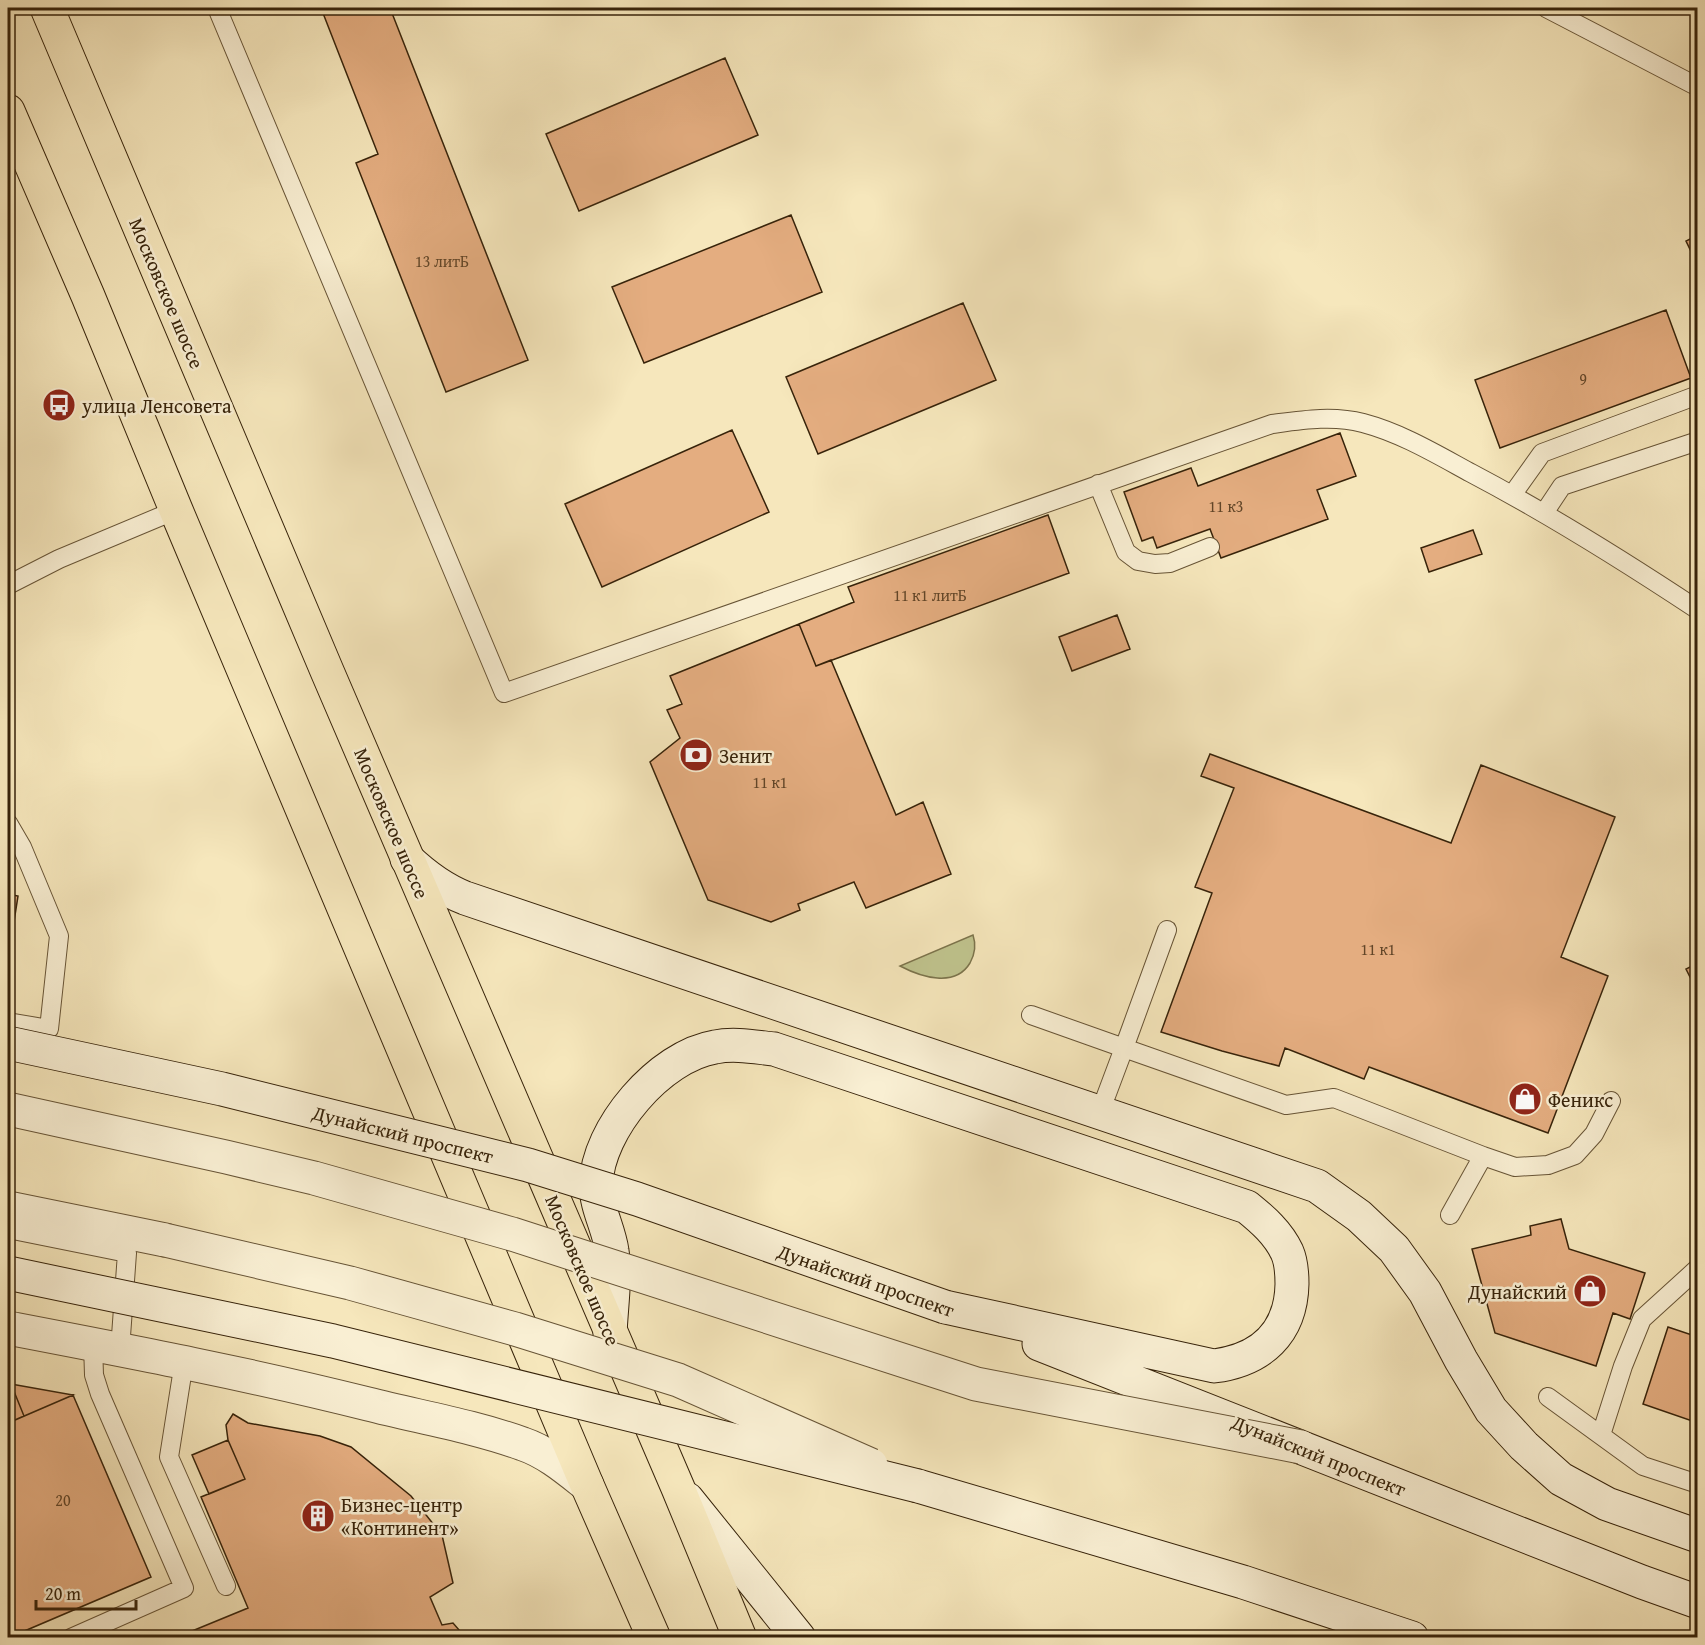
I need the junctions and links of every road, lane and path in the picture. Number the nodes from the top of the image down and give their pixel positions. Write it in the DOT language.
graph roads {
  1 [pos="47,8"];
  2 [pos="217,8"];
  3 [pos="1546,8"];
  4 [pos="1698,87"];
  5 [pos="8,111"];
  6 [pos="1698,395"];
  7 [pos="1698,441"];
  8 [pos="1098,484"];
  9 [pos="1512,495"];
  10 [pos="176,510"];
  11 [pos="1544,513"];
  12 [pos="1210,547"];
  13 [pos="8,585"];
  14 [pos="1698,610"];
  15 [pos="8,823"];
  16 [pos="407,859"];
  17 [pos="1167,930"];
  18 [pos="1031,1015"];
  19 [pos="8,1022"];
  20 [pos="8,1043"];
  21 [pos="1124,1048"];
  22 [pos="1611,1101"];
  23 [pos="8,1108"];
  24 [pos="1100,1112"];
  25 [pos="1483,1156"];
  26 [pos="8,1208"];
  27 [pos="1450,1215"];
  28 [pos="8,1229"];
  29 [pos="1698,1268"];
  30 [pos="8,1273"];
  31 [pos="945,1307"];
  32 [pos="8,1328"];
  33 [pos="610,1334"];
  34 [pos="106,1347"];
  35 [pos="184,1362"];
  36 [pos="1548,1397"];
  37 [pos="1601,1435"];
  38 [pos="1301,1447"];
  39 [pos="1698,1484"];
  40 [pos="587,1485"];
  41 [pos="918,1486"];
  42 [pos="678,1488"];
  43 [pos="1698,1536"];
  44 [pos="226,1586"];
  45 [pos="1698,1602"];
  46 [pos="71,1638"];
  47 [pos="654,1638"];
  48 [pos="740,1638"];
  49 [pos="799,1638"];
  50 [pos="1412,1638"];
  1 -- 16 [label="main road, Московское шоссе"];
  2 -- 8 [label="lane"];
  3 -- 4 [label="lane"];
  5 -- 10 [label="main road"];
  6 -- 9 [label="lane"];
  7 -- 11 [label="lane"];
  8 -- 9 [label="lane"];
  8 -- 12 [label="lane"];
  9 -- 11 [label="lane"];
  10 -- 13 [label="lane"];
  10 -- 40 [label="main road"];
  11 -- 14 [label="lane"];
  15 -- 19 [label="lane"];
  16 -- 24 [label="main road"];
  16 -- 33 [label="main road, Московское шоссе"];
  17 -- 21 [label="lane"];
  18 -- 21 [label="lane"];
  20 -- 31 [label="main road, Дунайский проспект, bridge"];
  21 -- 24 [label="lane"];
  21 -- 25 [label="lane"];
  22 -- 25 [label="lane"];
  23 -- 38 [label="main road, bridge"];
  24 -- 43 [label="main road"];
  25 -- 27 [label="lane"];
  26 -- 41 [label="main road, bridge"];
  28 -- 34 [label="lane"];
  29 -- 37 [label="lane"];
  30 -- 41 [label="main road, bridge"];
  31 -- 33 [label="main road"];
  31 -- 38 [label="main road, Дунайский проспект, bridge"];
  32 -- 34 [label="main road"];
  33 -- 42 [label="main road, Московское шоссе"];
  34 -- 35 [label="main road"];
  34 -- 46 [label="lane"];
  35 -- 40 [label="main road"];
  35 -- 44 [label="lane"];
  36 -- 37 [label="lane"];
  37 -- 39 [label="lane"];
  38 -- 45 [label="main road, Дунайский проспект"];
  40 -- 47 [label="main road"];
  41 -- 50 [label="main road"];
  42 -- 48 [label="main road, Московское шоссе"];
  42 -- 49 [label="main road"];
}
